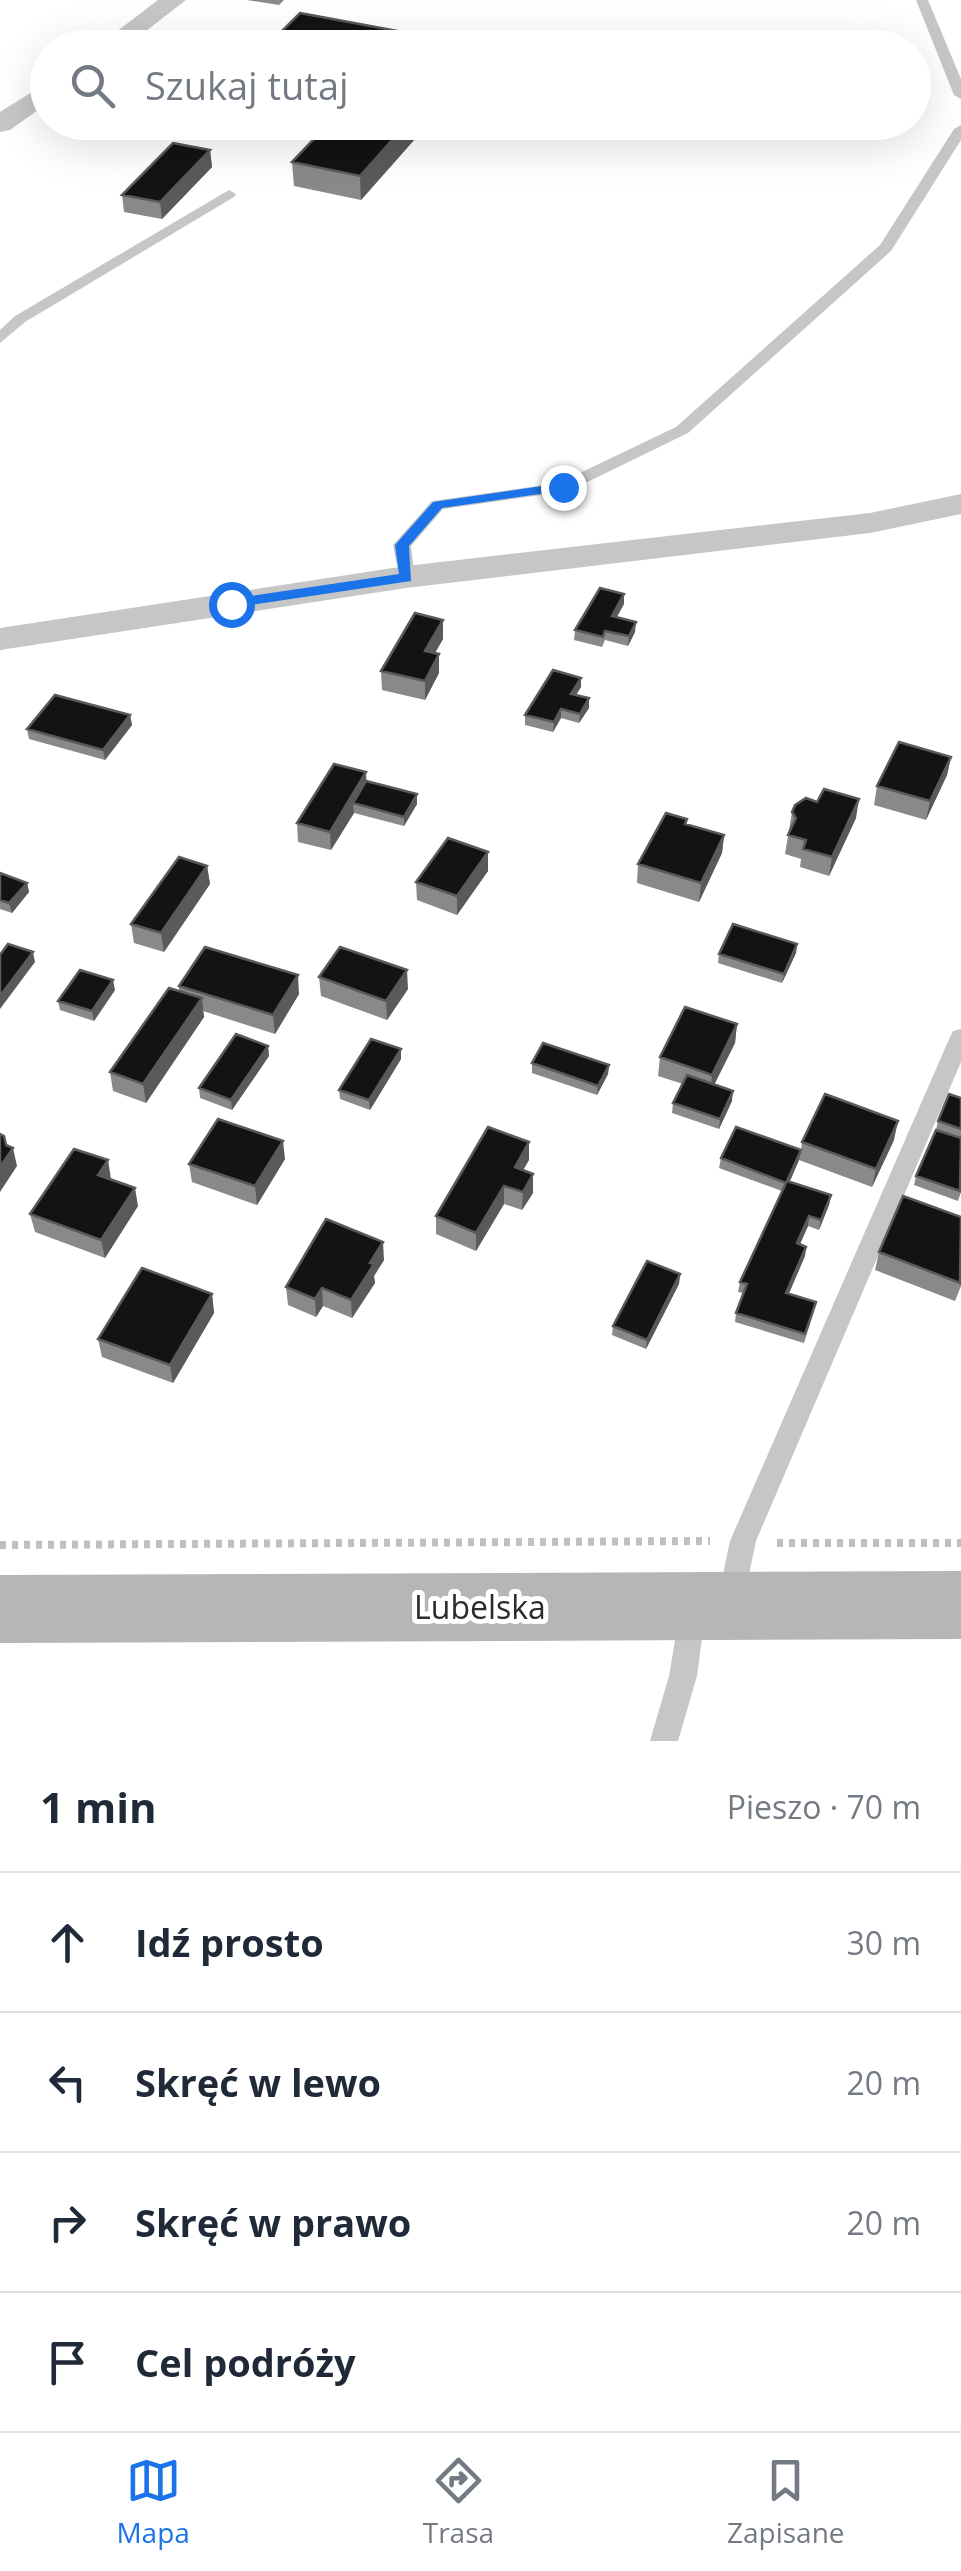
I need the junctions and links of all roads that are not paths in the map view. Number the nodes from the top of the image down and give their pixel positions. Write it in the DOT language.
graph roads {
  1 [pos="174,0"];
  2 [pos="922,0"];
  3 [pos="133,30"];
  4 [pos="961,96"];
  5 [pos="30,103"];
  6 [pos="0,124"];
  7 [pos="961,129"];
  8 [pos="229,194"];
  9 [pos="0,338"];
  10 [pos="961,504"];
  11 [pos="406,578"];
  12 [pos="0,639"];
  13 [pos="961,1037"];
  14 [pos="722,1583"];
  15 [pos="961,1605"];
  16 [pos="0,1609"];
  17 [pos="664,1741"];
  1 -- 3 [label="street"];
  2 -- 4 [label="lane"];
  5 -- 6 [label="street"];
  7 -- 11 [label="lane"];
  8 -- 9 [label="lane"];
  10 -- 11 [label="street"];
  11 -- 12 [label="street"];
  13 -- 14 [label="lane"];
  14 -- 15 [label="main road, Lubelska"];
  14 -- 16 [label="main road, Lubelska"];
  14 -- 17 [label="lane"];
}
